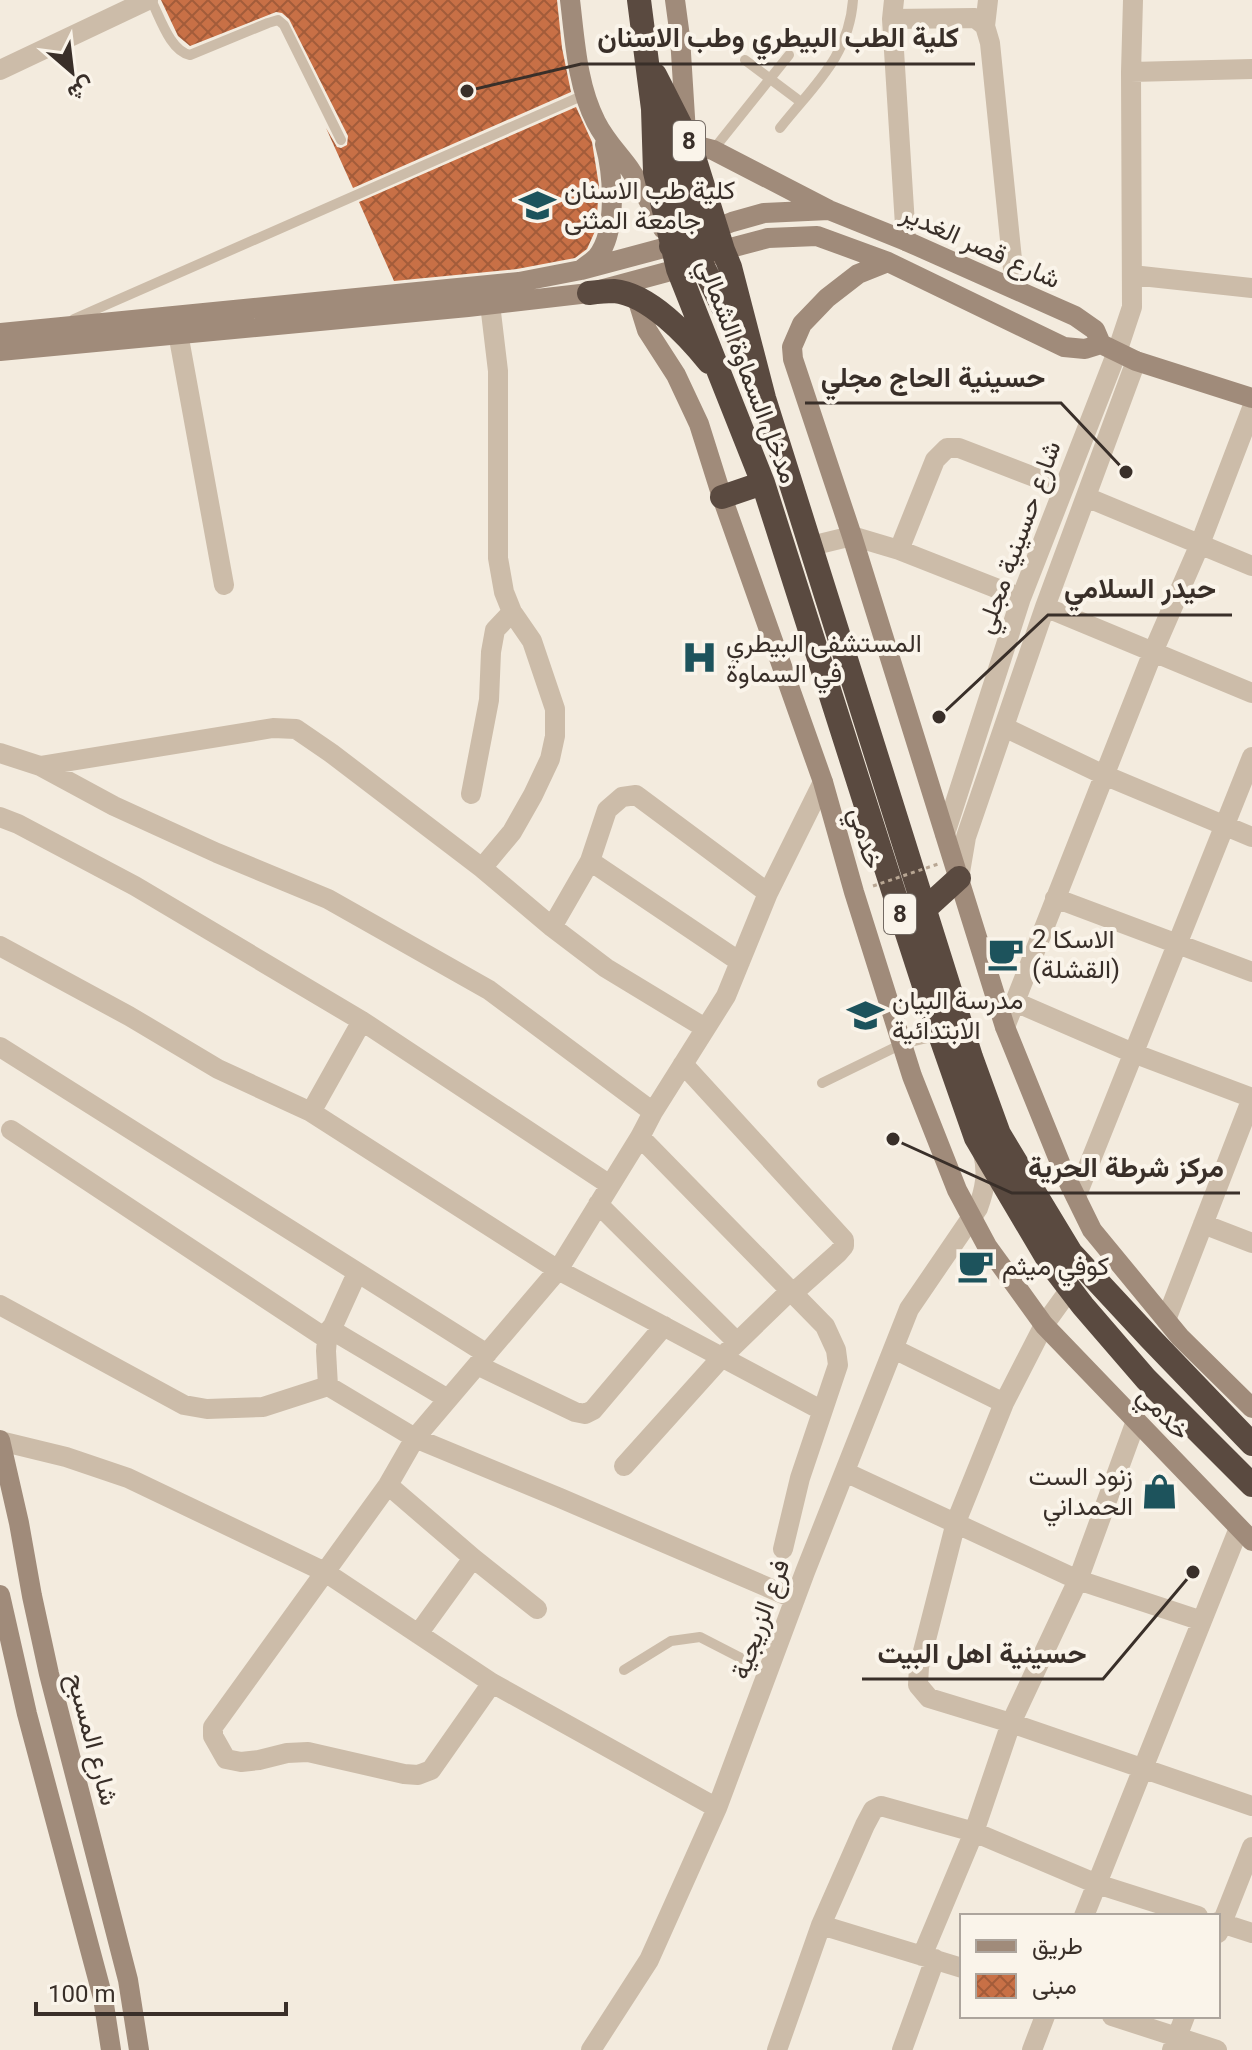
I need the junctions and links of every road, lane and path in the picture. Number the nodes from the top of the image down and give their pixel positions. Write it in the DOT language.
graph roads {
  1 [pos="149,0"];
  2 [pos="570,0"];
  3 [pos="639,0"];
  4 [pos="675,0"];
  5 [pos="853,0"];
  6 [pos="988,0"];
  7 [pos="1133,0"];
  8 [pos="893,9"];
  9 [pos="985,26"];
  10 [pos="789,55"];
  11 [pos="647,59"];
  12 [pos="745,60"];
  13 [pos="1252,69"];
  14 [pos="0,70"];
  15 [pos="1131,72"];
  16 [pos="771,79"];
  17 [pos="584,95"];
  18 [pos="801,102"];
  19 [pos="653,109"];
  20 [pos="595,122"];
  21 [pos="780,128"];
  22 [pos="341,140"];
  23 [pos="696,143"];
  24 [pos="829,210"];
  25 [pos="906,241"];
  26 [pos="710,243"];
  27 [pos="674,258"];
  28 [pos="888,262"];
  29 [pos="1132,275"];
  30 [pos="585,282"];
  31 [pos="1252,288"];
  32 [pos="1015,289"];
  33 [pos="637,298"];
  34 [pos="490,304"];
  35 [pos="56,327"];
  36 [pos="0,333"];
  37 [pos="178,333"];
  38 [pos="0,351"];
  39 [pos="1118,352"];
  40 [pos="1252,398"];
  41 [pos="1252,408"];
  42 [pos="742,426"];
  43 [pos="763,483"];
  44 [pos="1063,488"];
  45 [pos="722,497"];
  46 [pos="1086,497"];
  47 [pos="852,536"];
  48 [pos="1200,544"];
  49 [pos="811,546"];
  50 [pos="899,550"];
  51 [pos="1252,566"];
  52 [pos="224,585"];
  53 [pos="1021,598"];
  54 [pos="1045,607"];
  55 [pos="512,612"];
  56 [pos="1153,652"];
  57 [pos="1252,693"];
  58 [pos="1004,727"];
  59 [pos="0,753"];
  60 [pos="1252,757"];
  61 [pos="40,766"];
  62 [pos="1104,775"];
  63 [pos="823,782"];
  64 [pos="471,794"];
  65 [pos="0,817"];
  66 [pos="1224,826"];
  67 [pos="945,834"];
  68 [pos="1252,837"];
  69 [pos="590,861"];
  70 [pos="482,868"];
  71 [pos="950,870"];
  72 [pos="873,886"];
  73 [pos="768,893"];
  74 [pos="1055,898"];
  75 [pos="925,909"];
  76 [pos="552,927"];
  77 [pos="1177,944"];
  78 [pos="0,946"];
  79 [pos="740,962"];
  80 [pos="1252,972"];
  81 [pos="1015,1002"];
  82 [pos="362,1021"];
  83 [pos="1005,1027"];
  84 [pos="705,1028"];
  85 [pos="940,1035"];
  86 [pos="902,1044"];
  87 [pos="0,1047"];
  88 [pos="1133,1053"];
  89 [pos="683,1064"];
  90 [pos="822,1083"];
  91 [pos="1252,1098"];
  92 [pos="311,1112"];
  93 [pos="653,1112"];
  94 [pos="11,1130"];
  95 [pos="640,1137"];
  96 [pos="982,1149"];
  97 [pos="610,1185"];
  98 [pos="1076,1197"];
  99 [pos="598,1204"];
  100 [pos="1015,1206"];
  101 [pos="974,1213"];
  102 [pos="1203,1224"];
  103 [pos="1252,1243"];
  104 [pos="558,1270"];
  105 [pos="357,1273"];
  106 [pos="1070,1289"];
  107 [pos="791,1292"];
  108 [pos="0,1305"];
  109 [pos="1166,1320"];
  110 [pos="1044,1325"];
  111 [pos="664,1326"];
  112 [pos="329,1334"];
  113 [pos="737,1342"];
  114 [pos="894,1349"];
  115 [pos="722,1357"];
  116 [pos="482,1359"];
  117 [pos="328,1386"];
  118 [pos="448,1399"];
  119 [pos="1004,1403"];
  120 [pos="1252,1408"];
  121 [pos="821,1410"];
  122 [pos="1136,1421"];
  123 [pos="415,1438"];
  124 [pos="0,1441"];
  125 [pos="1252,1444"];
  126 [pos="624,1466"];
  127 [pos="845,1472"];
  128 [pos="388,1485"];
  129 [pos="1252,1485"];
  130 [pos="956,1522"];
  131 [pos="10,1525"];
  132 [pos="1245,1534"];
  133 [pos="783,1549"];
  134 [pos="473,1558"];
  135 [pos="325,1572"];
  136 [pos="1078,1580"];
  137 [pos="0,1595"];
  138 [pos="795,1599"];
  139 [pos="537,1609"];
  140 [pos="1202,1619"];
  141 [pos="418,1634"];
  142 [pos="624,1670"];
  143 [pos="768,1672"];
  144 [pos="492,1683"];
  145 [pos="1011,1723"];
  146 [pos="1143,1769"];
  147 [pos="1252,1806"];
  148 [pos="717,1808"];
  149 [pos="974,1832"];
  150 [pos="1252,1847"];
  151 [pos="1097,1884"];
  152 [pos="1085,1914"];
  153 [pos="1192,1914"];
  154 [pos="1220,1924"];
  155 [pos="821,1925"];
  156 [pos="1220,1926"];
  157 [pos="1252,1933"];
  158 [pos="929,1958"];
  159 [pos="960,1967"];
  160 [pos="1044,2018"];
  161 [pos="1116,2018"];
  162 [pos="1184,2018"];
  163 [pos="1174,2044"];
  164 [pos="111,2050"];
  165 [pos="139,2050"];
  166 [pos="591,2050"];
  167 [pos="777,2050"];
  168 [pos="902,2050"];
  169 [pos="1032,2050"];
  170 [pos="1217,2050"];
  1 -- 14 [label="street"];
  1 -- 22 [label="lane"];
  2 -- 17 [label="main road"];
  3 -- 11 [label="highway, 8"];
  4 -- 23 [label="main road"];
  5 -- 18 [label="lane"];
  6 -- 9 [label="street"];
  7 -- 15 [label="street"];
  8 -- 9 [label="street"];
  8 -- 25 [label="street"];
  9 -- 32 [label="street"];
  10 -- 16 [label="lane"];
  11 -- 19 [label="highway, مدخل السماوة الشمالي / 8"];
  11 -- 23 [label="highway, مدخل السماوة الشمالي / 8"];
  12 -- 16 [label="lane"];
  13 -- 15 [label="street"];
  15 -- 29 [label="street"];
  16 -- 18 [label="lane"];
  16 -- 23 [label="lane"];
  17 -- 20 [label="main road"];
  17 -- 35 [label="lane"];
  18 -- 21 [label="lane"];
  19 -- 26 [label="highway"];
  19 -- 27 [label="highway, مدخل السماوة الشمالي / 8"];
  20 -- 27 [label="main road"];
  20 -- 30 [label="main road"];
  23 -- 24 [label="main road, شارع قصر الغدير"];
  23 -- 26 [label="highway, مدخل السماوة الشمالي / 8"];
  24 -- 25 [label="main road, شارع قصر الغدير"];
  24 -- 26 [label="main road"];
  25 -- 32 [label="main road, شارع قصر الغدير"];
  26 -- 27 [label="highway"];
  26 -- 28 [label="main road"];
  26 -- 49 [label="highway, مدخل السماوة الشمالي / 8"];
  27 -- 30 [label="main road"];
  27 -- 42 [label="highway, مدخل السماوة الشمالي / 8"];
  28 -- 39 [label="main road"];
  28 -- 47 [label="main road"];
  29 -- 31 [label="street"];
  29 -- 39 [label="street"];
  30 -- 33 [label="highway"];
  30 -- 34 [label="main road"];
  30 -- 35 [label="main road"];
  32 -- 39 [label="main road, شارع قصر الغدير"];
  33 -- 42 [label="highway"];
  33 -- 45 [label="main road, خدمي"];
  34 -- 37 [label="main road"];
  34 -- 55 [label="street"];
  35 -- 36 [label="main road"];
  37 -- 38 [label="main road"];
  37 -- 52 [label="street"];
  39 -- 40 [label="main road"];
  39 -- 44 [label="street, شارع حسينية مجلي"];
  39 -- 46 [label="street, شارع حسينية مجلي"];
  41 -- 48 [label="street"];
  42 -- 43 [label="highway, مدخل السماوة الشمالي / 8"];
  43 -- 45 [label="highway"];
  43 -- 85 [label="highway, مدخل السماوة الشمالي / 8"];
  44 -- 50 [label="street"];
  44 -- 53 [label="street, شارع حسينية مجلي"];
  45 -- 63 [label="main road, خدمي"];
  46 -- 48 [label="street"];
  46 -- 54 [label="street, شارع حسينية مجلي"];
  47 -- 49 [label="street"];
  47 -- 50 [label="street"];
  47 -- 67 [label="main road"];
  48 -- 51 [label="street"];
  48 -- 56 [label="street"];
  49 -- 75 [label="highway, مدخل السماوة الشمالي / 8"];
  50 -- 53 [label="street"];
  53 -- 67 [label="street, شارع حسينية مجلي"];
  54 -- 56 [label="street"];
  54 -- 58 [label="street, شارع حسينية مجلي"];
  55 -- 64 [label="street"];
  55 -- 70 [label="street"];
  56 -- 57 [label="street"];
  56 -- 62 [label="street"];
  58 -- 62 [label="street"];
  58 -- 71 [label="street, شارع حسينية مجلي"];
  59 -- 61 [label="street"];
  60 -- 66 [label="street"];
  61 -- 70 [label="street"];
  61 -- 93 [label="street"];
  62 -- 66 [label="street"];
  62 -- 74 [label="street"];
  63 -- 73 [label="street"];
  63 -- 86 [label="main road, خدمي"];
  65 -- 82 [label="street"];
  66 -- 68 [label="street"];
  66 -- 77 [label="street"];
  67 -- 71 [label="main road"];
  69 -- 73 [label="street"];
  69 -- 76 [label="street"];
  69 -- 79 [label="street"];
  70 -- 76 [label="street"];
  71 -- 72 [label="path, bridge"];
  71 -- 75 [label="highway"];
  71 -- 83 [label="main road"];
  73 -- 79 [label="street"];
  74 -- 77 [label="street"];
  74 -- 81 [label="street"];
  75 -- 125 [label="highway, مدخل السماوة الشمالي / 8"];
  76 -- 84 [label="street"];
  77 -- 80 [label="street"];
  77 -- 88 [label="street"];
  78 -- 92 [label="street"];
  79 -- 84 [label="street"];
  81 -- 83 [label="street"];
  81 -- 88 [label="street"];
  82 -- 92 [label="street"];
  82 -- 97 [label="street"];
  83 -- 98 [label="main road"];
  84 -- 89 [label="street"];
  85 -- 86 [label="lane"];
  85 -- 96 [label="highway, مدخل السماوة الشمالي / 8"];
  86 -- 90 [label="lane"];
  86 -- 101 [label="main road, خدمي"];
  87 -- 105 [label="street"];
  88 -- 91 [label="street"];
  88 -- 98 [label="street"];
  89 -- 93 [label="street"];
  89 -- 107 [label="street"];
  91 -- 102 [label="street"];
  92 -- 104 [label="street"];
  93 -- 95 [label="street"];
  94 -- 112 [label="street"];
  95 -- 97 [label="street"];
  95 -- 107 [label="street"];
  96 -- 100 [label="highway, مدخل السماوة الشمالي / 8"];
  96 -- 101 [label="street"];
  97 -- 99 [label="street"];
  98 -- 109 [label="main road"];
  99 -- 104 [label="street"];
  99 -- 113 [label="street"];
  100 -- 101 [label="street"];
  100 -- 106 [label="highway, مدخل السماوة الشمالي / 8"];
  101 -- 110 [label="main road, خدمي"];
  101 -- 114 [label="street, فرع الزريجية"];
  102 -- 103 [label="street"];
  102 -- 109 [label="street"];
  104 -- 111 [label="street"];
  104 -- 116 [label="street"];
  105 -- 112 [label="street"];
  105 -- 116 [label="street"];
  106 -- 110 [label="street"];
  106 -- 129 [label="highway, مدخل السماوة الشمالي / 8"];
  107 -- 113 [label="street"];
  107 -- 121 [label="street"];
  108 -- 117 [label="street"];
  109 -- 120 [label="main road"];
  110 -- 119 [label="street"];
  110 -- 122 [label="main road, خدمي"];
  111 -- 115 [label="street"];
  111 -- 116 [label="street"];
  112 -- 117 [label="street"];
  112 -- 118 [label="street"];
  113 -- 115 [label="street"];
  114 -- 119 [label="street"];
  114 -- 127 [label="street, فرع الزريجية"];
  115 -- 121 [label="street"];
  115 -- 126 [label="street"];
  116 -- 118 [label="street"];
  117 -- 123 [label="street"];
  118 -- 123 [label="street"];
  119 -- 130 [label="street"];
  121 -- 133 [label="street"];
  122 -- 132 [label="main road, خدمي"];
  122 -- 136 [label="street"];
  123 -- 128 [label="street"];
  123 -- 138 [label="street"];
  124 -- 131 [label="main road, شارع المسبح"];
  124 -- 135 [label="street"];
  127 -- 130 [label="street"];
  127 -- 138 [label="street, فرع الزريجية"];
  128 -- 134 [label="street"];
  128 -- 135 [label="street"];
  130 -- 136 [label="street"];
  130 -- 145 [label="street"];
  131 -- 165 [label="main road, شارع المسبح"];
  132 -- 140 [label="street"];
  134 -- 139 [label="street"];
  134 -- 141 [label="street"];
  135 -- 141 [label="street"];
  135 -- 144 [label="street"];
  136 -- 140 [label="street"];
  136 -- 145 [label="street"];
  137 -- 164 [label="main road"];
  138 -- 143 [label="street, فرع الزريجية"];
  140 -- 146 [label="street"];
  141 -- 144 [label="street"];
  142 -- 143 [label="lane"];
  143 -- 148 [label="street, فرع الزريجية"];
  144 -- 148 [label="street"];
  145 -- 146 [label="street"];
  145 -- 149 [label="street"];
  146 -- 147 [label="street"];
  146 -- 151 [label="street"];
  148 -- 166 [label="street, فرع الزريجية"];
  149 -- 151 [label="street"];
  149 -- 155 [label="street"];
  149 -- 158 [label="street"];
  150 -- 154 [label="street"];
  151 -- 152 [label="street"];
  151 -- 153 [label="street"];
  155 -- 158 [label="street"];
  155 -- 167 [label="street"];
  156 -- 157 [label="street"];
  158 -- 159 [label="street"];
  158 -- 168 [label="street"];
  160 -- 169 [label="street"];
  161 -- 163 [label="street"];
  162 -- 163 [label="street"];
  163 -- 170 [label="street"];
}
